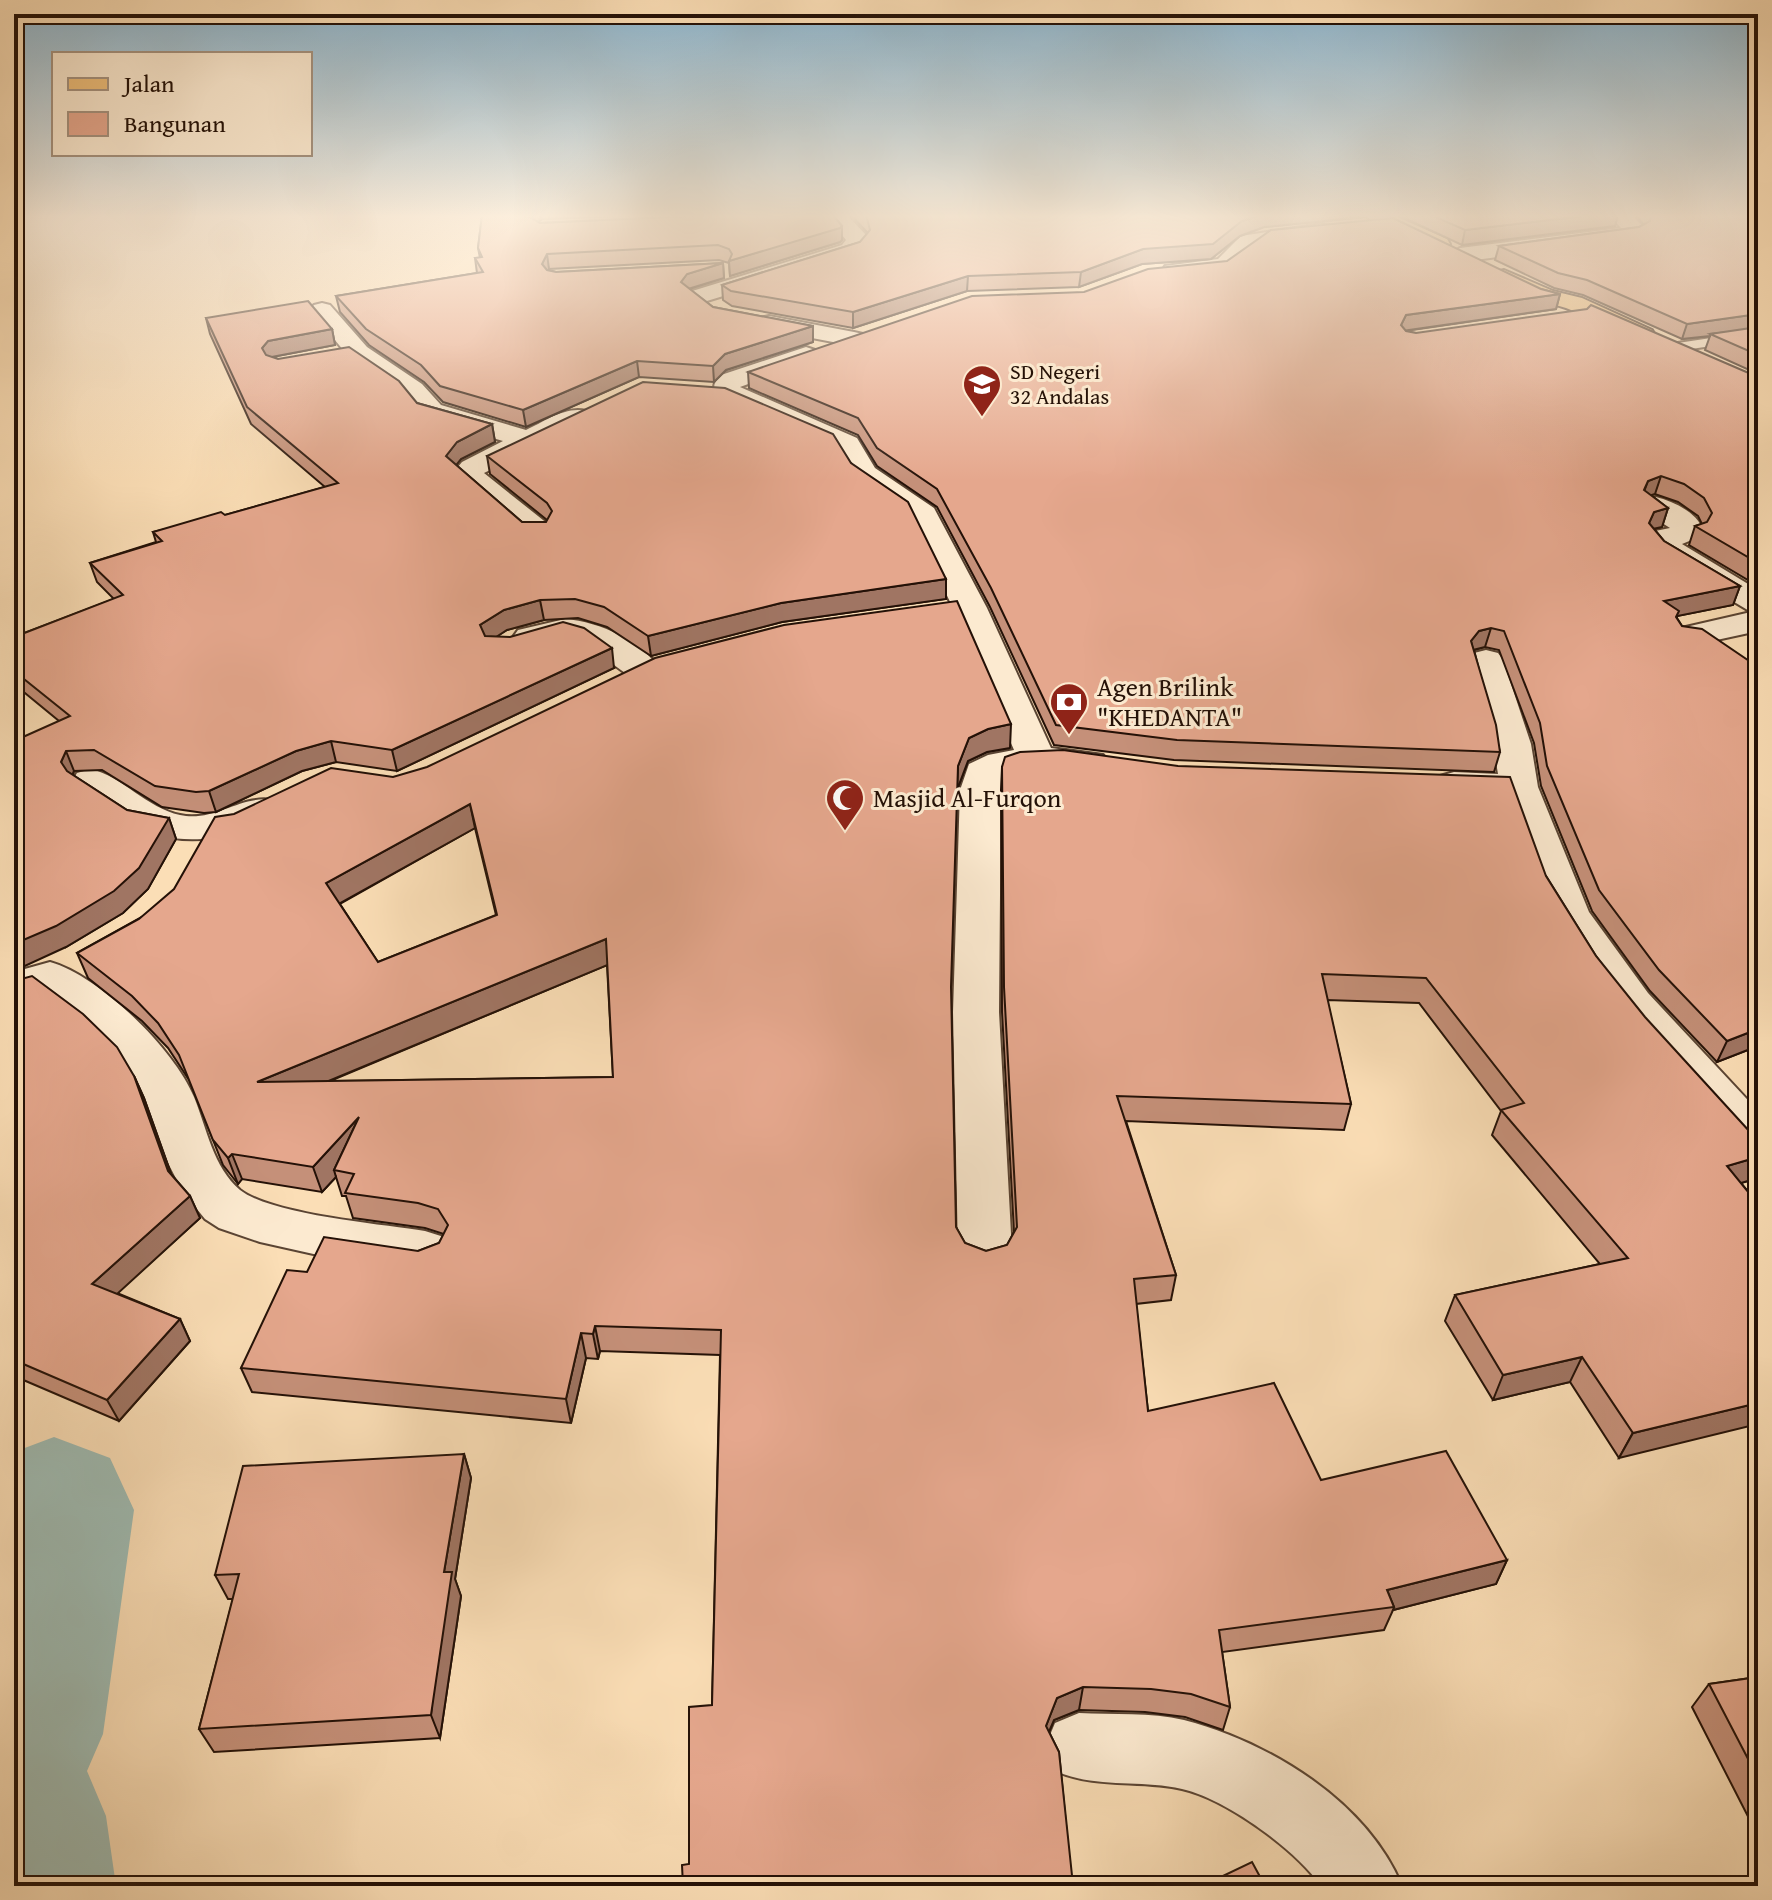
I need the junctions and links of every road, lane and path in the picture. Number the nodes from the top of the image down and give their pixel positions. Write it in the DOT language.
graph roads {
  1 [pos="710,304"];
  2 [pos="1537,304"];
  3 [pos="1571,304"];
  4 [pos="1575,304"];
  5 [pos="1545,309"];
  6 [pos="322,310"];
  7 [pos="1758,335"];
  8 [pos="1671,348"];
  9 [pos="358,352"];
  10 [pos="328,357"];
  11 [pos="598,406"];
  12 [pos="528,440"];
  13 [pos="1656,506"];
  14 [pos="537,531"];
  15 [pos="1758,604"];
  16 [pos="1758,621"];
  17 [pos="1689,636"];
  18 [pos="503,647"];
  19 [pos="1486,660"];
  20 [pos="645,673"];
  21 [pos="1037,758"];
  22 [pos="1129,768"];
  23 [pos="91,781"];
  24 [pos="1425,783"];
  25 [pos="1519,787"];
  26 [pos="291,795"];
  27 [pos="206,829"];
  28 [pos="187,867"];
  29 [pos="52,973"];
  30 [pos="1758,1143"];
  31 [pos="425,1252"];
  32 [pos="985,1252"];
  33 [pos="1079,1747"];
  34 [pos="1365,1886"];
  1 -- 21 [label="street"];
  2 -- 5 [label="main road"];
  3 -- 5 [label="main road"];
  4 -- 8 [label="main road"];
  5 -- 8 [label="main road"];
  6 -- 9 [label="street"];
  7 -- 8 [label="lane"];
  9 -- 10 [label="street"];
  9 -- 12 [label="street"];
  11 -- 12 [label="street"];
  12 -- 14 [label="street"];
  13 -- 15 [label="street"];
  16 -- 17 [label="street"];
  18 -- 20 [label="street"];
  19 -- 25 [label="street"];
  21 -- 22 [label="street"];
  21 -- 32 [label="street"];
  23 -- 27 [label="street"];
  24 -- 25 [label="street"];
  25 -- 30 [label="street"];
  26 -- 27 [label="street"];
  27 -- 28 [label="street"];
  29 -- 31 [label="street"];
  33 -- 34 [label="street"];
}
